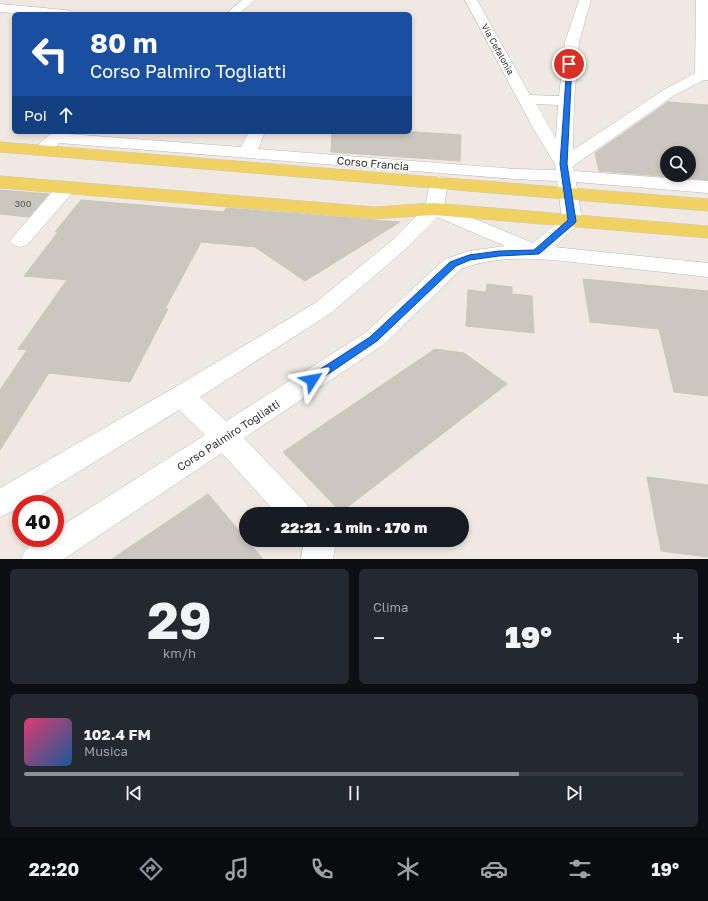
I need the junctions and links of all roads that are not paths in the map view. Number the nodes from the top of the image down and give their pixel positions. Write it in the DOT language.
graph roads {
  1 [pos="249,0"];
  2 [pos="471,0"];
  3 [pos="585,0"];
  4 [pos="704,4"];
  5 [pos="0,8"];
  6 [pos="44,12"];
  7 [pos="234,12"];
  8 [pos="705,34"];
  9 [pos="705,76"];
  10 [pos="526,99"];
  11 [pos="566,101"];
  12 [pos="255,134"];
  13 [pos="0,147"];
  14 [pos="44,150"];
  15 [pos="247,153"];
  16 [pos="566,178"];
  17 [pos="0,182"];
  18 [pos="440,182"];
  19 [pos="708,187"];
  20 [pos="66,188"];
  21 [pos="708,205"];
  22 [pos="434,209"];
  23 [pos="572,221"];
  24 [pos="708,232"];
  25 [pos="20,241"];
  26 [pos="536,252"];
  27 [pos="708,270"];
  28 [pos="180,396"];
  29 [pos="225,437"];
  30 [pos="0,504"];
  31 [pos="290,507"];
  32 [pos="319,547"];
  33 [pos="37,559"];
  34 [pos="316,559"];
  1 -- 7 [label="street"];
  2 -- 10 [label="street, Via Cefalonia"];
  3 -- 11 [label="street"];
  4 -- 8 [label="street"];
  5 -- 6 [label="street"];
  8 -- 9 [label="street"];
  9 -- 16 [label="street"];
  10 -- 11 [label="street"];
  10 -- 16 [label="street, Via Cefalonia"];
  11 -- 16 [label="street"];
  12 -- 15 [label="street"];
  13 -- 14 [label="main road, Corso Francia"];
  14 -- 15 [label="street, Corso Francia"];
  14 -- 18 [label="main road, Corso Francia"];
  15 -- 16 [label="street, Corso Francia"];
  16 -- 18 [label="main road, Corso Francia"];
  16 -- 19 [label="street, Corso Francia"];
  16 -- 21 [label="main road, Corso Francia"];
  16 -- 23 [label="street"];
  17 -- 20 [label="main road"];
  18 -- 22 [label="street"];
  20 -- 22 [label="main road"];
  20 -- 25 [label="street"];
  22 -- 23 [label="main road"];
  22 -- 26 [label="street"];
  22 -- 28 [label="street"];
  23 -- 24 [label="main road"];
  23 -- 26 [label="street"];
  26 -- 27 [label="street"];
  26 -- 29 [label="street, Corso Palmiro Togliatti"];
  28 -- 29 [label="street"];
  28 -- 30 [label="street"];
  29 -- 31 [label="street"];
  29 -- 33 [label="street, Corso Palmiro Togliatti"];
  32 -- 34 [label="street"];
}
